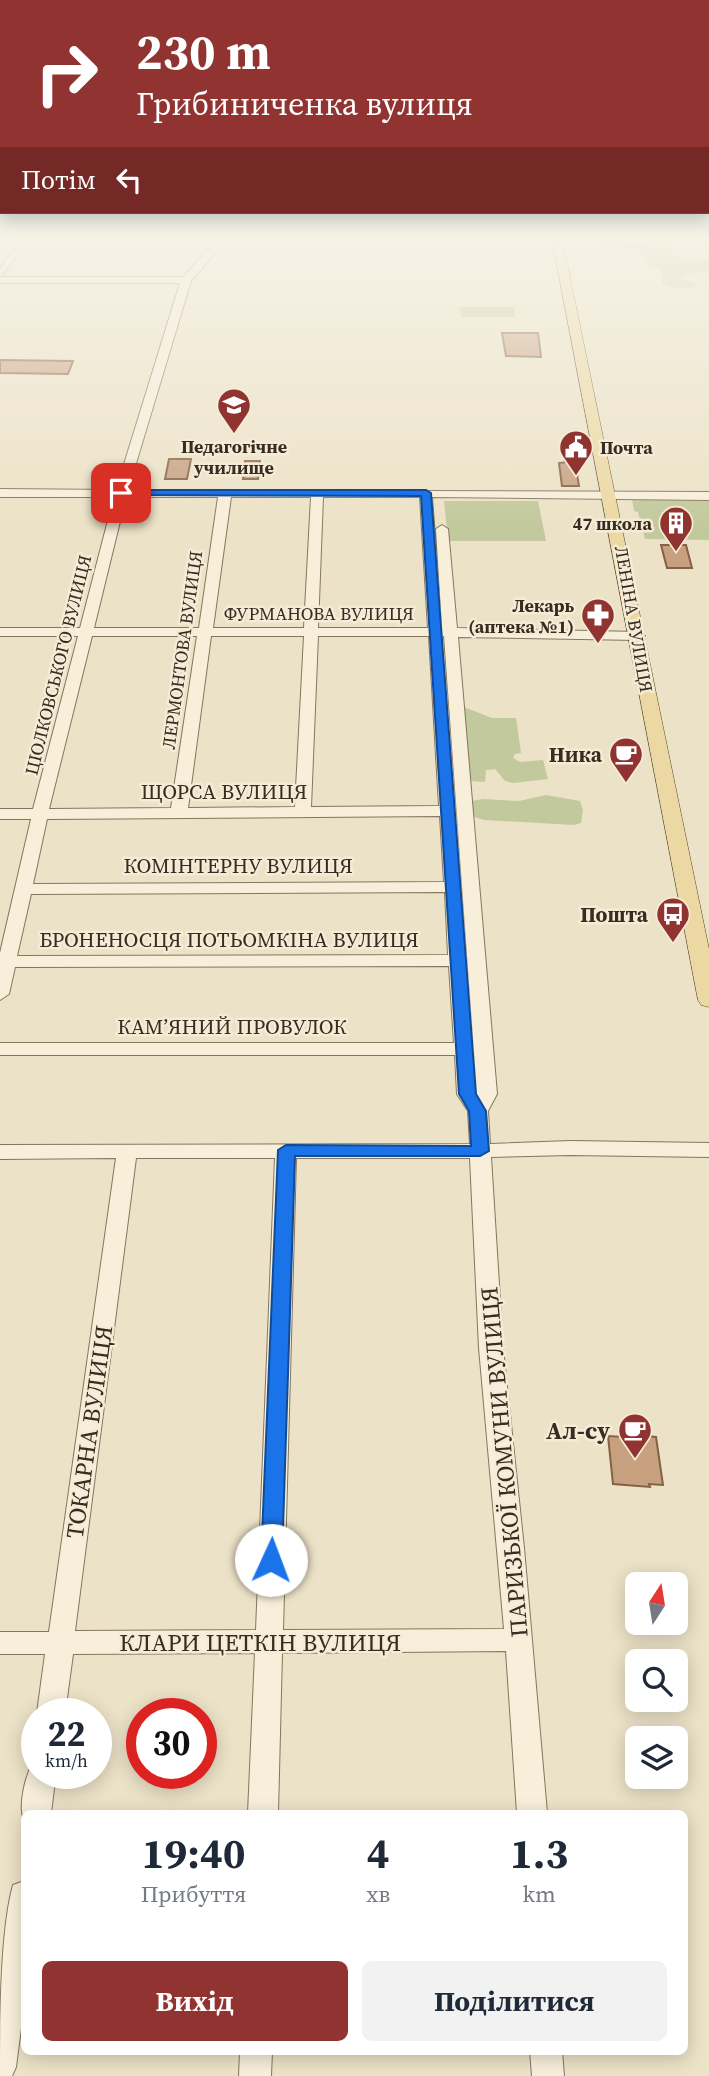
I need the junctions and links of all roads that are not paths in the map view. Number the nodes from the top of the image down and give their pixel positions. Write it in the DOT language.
graph roads {
  1 [pos="169,336"];
  2 [pos="578,336"];
  3 [pos="0,493"];
  4 [pos="121,493"];
  5 [pos="225,493"];
  6 [pos="317,493"];
  7 [pos="433,493"];
  8 [pos="611,494"];
  9 [pos="709,496"];
  10 [pos="0,632"];
  11 [pos="87,632"];
  12 [pos="204,632"];
  13 [pos="309,632"];
  14 [pos="443,633"];
  15 [pos="638,636"];
  16 [pos="448,811"];
  17 [pos="303,812"];
  18 [pos="40,813"];
  19 [pos="179,813"];
  20 [pos="0,814"];
  21 [pos="453,887"];
  22 [pos="24,889"];
  23 [pos="458,960"];
  24 [pos="4,962"];
  25 [pos="0,994"];
  26 [pos="709,1000"];
  27 [pos="0,1049"];
  28 [pos="464,1049"];
  29 [pos="478,1111"];
  30 [pos="286,1150"];
  31 [pos="709,1150"];
  32 [pos="127,1151"];
  33 [pos="480,1151"];
  34 [pos="0,1152"];
  35 [pos="519,1640"];
  36 [pos="268,1642"];
  37 [pos="0,1643"];
  38 [pos="61,1643"];
  39 [pos="53,1698"];
  40 [pos="40,1789"];
  41 [pos="36,1810"];
  42 [pos="263,1810"];
  43 [pos="532,1810"];
  44 [pos="21,1916"];
  45 [pos="256,2055"];
  46 [pos="546,2055"];
  47 [pos="0,2067"];
  48 [pos="255,2076"];
  49 [pos="548,2076"];
  1 -- 4 [label="street, ЦІОЛКОВСЬКОГО ВУЛИЦЯ"];
  2 -- 8 [label="main road, ЛЕНІНА ВУЛИЦЯ"];
  3 -- 4 [label="street"];
  4 -- 5 [label="street"];
  4 -- 11 [label="street, ЦІОЛКОВСЬКОГО ВУЛИЦЯ"];
  5 -- 6 [label="street"];
  5 -- 12 [label="street, ЛЕРМОНТОВА ВУЛИЦЯ"];
  6 -- 7 [label="street"];
  6 -- 13 [label="street"];
  7 -- 8 [label="street"];
  7 -- 14 [label="street, ПАРИЗЬКОЇ КОМУНИ ВУЛИЦЯ"];
  8 -- 9 [label="street"];
  8 -- 15 [label="main road, ЛЕНІНА ВУЛИЦЯ"];
  10 -- 11 [label="street, ФУРМАНОВА ВУЛИЦЯ"];
  11 -- 12 [label="street, ФУРМАНОВА ВУЛИЦЯ"];
  11 -- 18 [label="street, ЦІОЛКОВСЬКОГО ВУЛИЦЯ"];
  12 -- 13 [label="street, ФУРМАНОВА ВУЛИЦЯ"];
  12 -- 19 [label="street, ЛЕРМОНТОВА ВУЛИЦЯ"];
  13 -- 14 [label="street, ФУРМАНОВА ВУЛИЦЯ"];
  13 -- 17 [label="street"];
  14 -- 15 [label="street, ФУРМАНОВА ВУЛИЦЯ"];
  14 -- 16 [label="street, ПАРИЗЬКОЇ КОМУНИ ВУЛИЦЯ"];
  14 -- 29 [label="street, ПАРИЗЬКОЇ КОМУНИ ВУЛИЦЯ"];
  15 -- 26 [label="main road, ЛЕНІНА ВУЛИЦЯ"];
  16 -- 17 [label="street, ЩОРСА ВУЛИЦЯ"];
  16 -- 21 [label="street, ПАРИЗЬКОЇ КОМУНИ ВУЛИЦЯ"];
  17 -- 19 [label="street, ЩОРСА ВУЛИЦЯ"];
  18 -- 19 [label="street, ЩОРСА ВУЛИЦЯ"];
  18 -- 20 [label="street, ЩОРСА ВУЛИЦЯ"];
  18 -- 22 [label="street, ЦІОЛКОВСЬКОГО ВУЛИЦЯ"];
  21 -- 22 [label="street, КОМІНТЕРНУ ВУЛИЦЯ"];
  21 -- 23 [label="street, ПАРИЗЬКОЇ КОМУНИ ВУЛИЦЯ"];
  22 -- 24 [label="street, ЦІОЛКОВСЬКОГО ВУЛИЦЯ"];
  23 -- 24 [label="street, БРОНЕНОСЦЯ ПОТЬОМКІНА ВУЛИЦЯ"];
  23 -- 28 [label="street, ПАРИЗЬКОЇ КОМУНИ ВУЛИЦЯ"];
  24 -- 25 [label="street, ЦІОЛКОВСЬКОГО ВУЛИЦЯ"];
  27 -- 28 [label="street, КАМ’ЯНИЙ ПРОВУЛОК"];
  28 -- 29 [label="street, ПАРИЗЬКОЇ КОМУНИ ВУЛИЦЯ"];
  29 -- 33 [label="street, ПАРИЗЬКОЇ КОМУНИ ВУЛИЦЯ"];
  30 -- 32 [label="street"];
  30 -- 33 [label="street"];
  30 -- 36 [label="street"];
  31 -- 33 [label="street"];
  32 -- 34 [label="street"];
  32 -- 38 [label="street, ТОКАРНА ВУЛИЦЯ"];
  33 -- 35 [label="street, ПАРИЗЬКОЇ КОМУНИ ВУЛИЦЯ"];
  35 -- 36 [label="street, КЛАРИ ЦЕТКІН ВУЛИЦЯ"];
  35 -- 43 [label="street, ПАРИЗЬКОЇ КОМУНИ ВУЛИЦЯ"];
  36 -- 38 [label="street, КЛАРИ ЦЕТКІН ВУЛИЦЯ"];
  36 -- 42 [label="street"];
  37 -- 38 [label="street, КЛАРИ ЦЕТКІН ВУЛИЦЯ"];
  38 -- 39 [label="street, ТОКАРНА ВУЛИЦЯ"];
  40 -- 41 [label="street"];
  44 -- 47 [label="street"];
  45 -- 48 [label="street"];
  46 -- 49 [label="street"];
}
